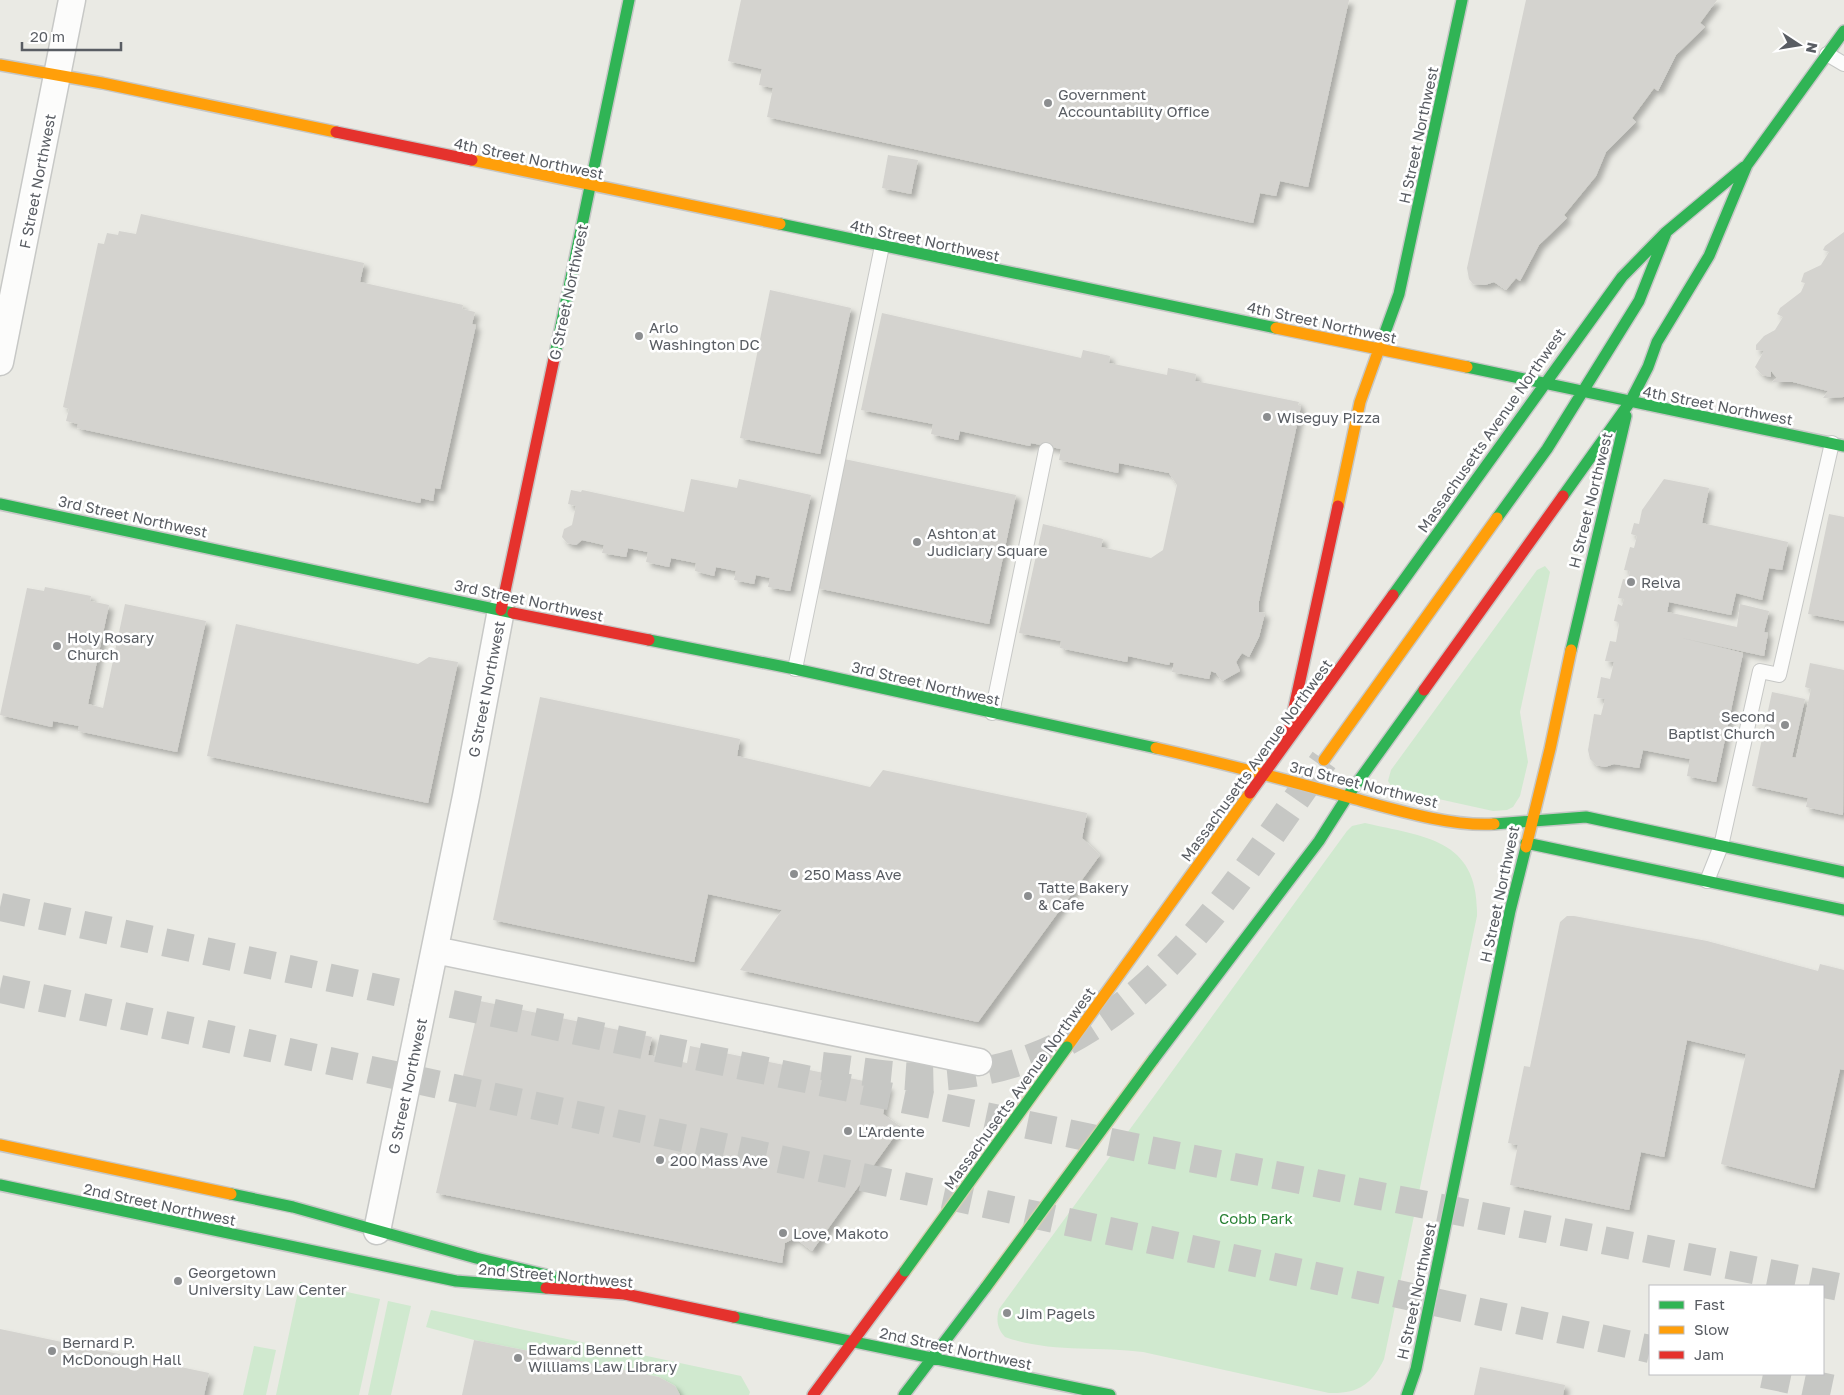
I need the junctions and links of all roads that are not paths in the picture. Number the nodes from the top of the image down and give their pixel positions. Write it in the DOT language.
graph roads {
  1 [pos="72,0"];
  2 [pos="628,0"];
  3 [pos="1462,0"];
  4 [pos="1844,31"];
  5 [pos="1827,54"];
  6 [pos="1844,64"];
  7 [pos="0,65"];
  8 [pos="57,75"];
  9 [pos="1747,164"];
  10 [pos="590,186"];
  11 [pos="1666,233"];
  12 [pos="882,246"];
  13 [pos="1380,349"];
  14 [pos="0,362"];
  15 [pos="1544,385"];
  16 [pos="1582,393"];
  17 [pos="1630,402"];
  18 [pos="1838,445"];
  19 [pos="1046,450"];
  20 [pos="0,504"];
  21 [pos="501,610"];
  22 [pos="794,669"];
  23 [pos="992,713"];
  24 [pos="1287,740"];
  25 [pos="1324,760"];
  26 [pos="1262,774"];
  27 [pos="1347,797"];
  28 [pos="1530,823"];
  29 [pos="1526,843"];
  30 [pos="1721,846"];
  31 [pos="1844,872"];
  32 [pos="1707,881"];
  33 [pos="1844,910"];
  34 [pos="435,950"];
  35 [pos="979,1062"];
  36 [pos="0,1145"];
  37 [pos="0,1185"];
  38 [pos="377,1231"];
  39 [pos="625,1294"];
  40 [pos="852,1342"];
  41 [pos="933,1359"];
  42 [pos="813,1395"];
  43 [pos="904,1395"];
  44 [pos="1110,1395"];
  45 [pos="1408,1395"];
  1 -- 8 [label="street, F Street Northwest"];
  2 -- 10 [label="main road, G Street Northwest"];
  3 -- 13 [label="main road, H Street Northwest"];
  4 -- 5 [label="main road, Massachusetts Avenue Northwest"];
  5 -- 6 [label="lane"];
  5 -- 9 [label="main road, Massachusetts Avenue Northwest"];
  7 -- 8 [label="main road, 4th Street Northwest"];
  8 -- 10 [label="main road, 4th Street Northwest"];
  8 -- 14 [label="street, F Street Northwest"];
  9 -- 11 [label="main road, Massachusetts Avenue Northwest"];
  9 -- 17 [label="main road, Massachusetts Avenue Northwest"];
  10 -- 12 [label="main road, 4th Street Northwest"];
  10 -- 21 [label="main road, G Street Northwest"];
  11 -- 15 [label="main road, Massachusetts Avenue Northwest"];
  11 -- 16 [label="main road"];
  12 -- 13 [label="main road, 4th Street Northwest"];
  12 -- 22 [label="lane"];
  13 -- 15 [label="main road, 4th Street Northwest"];
  13 -- 24 [label="main road, H Street Northwest"];
  15 -- 16 [label="main road, 4th Street Northwest"];
  15 -- 24 [label="main road, Massachusetts Avenue Northwest"];
  16 -- 17 [label="main road, 4th Street Northwest"];
  16 -- 25 [label="main road"];
  17 -- 18 [label="main road, 4th Street Northwest"];
  17 -- 27 [label="main road, Massachusetts Avenue Northwest"];
  17 -- 28 [label="main road, H Street Northwest"];
  18 -- 30 [label="lane"];
  19 -- 23 [label="lane"];
  20 -- 21 [label="main road, 3rd Street Northwest"];
  21 -- 22 [label="main road, 3rd Street Northwest"];
  21 -- 34 [label="street, G Street Northwest"];
  22 -- 23 [label="main road, 3rd Street Northwest"];
  23 -- 26 [label="main road, 3rd Street Northwest"];
  24 -- 26 [label="main road, Massachusetts Avenue Northwest"];
  26 -- 27 [label="main road, 3rd Street Northwest"];
  26 -- 40 [label="main road, Massachusetts Avenue Northwest, bridge"];
  27 -- 28 [label="main road, 3rd Street Northwest"];
  27 -- 41 [label="main road, Massachusetts Avenue Northwest, bridge"];
  28 -- 29 [label="main road, H Street Northwest"];
  28 -- 30 [label="main road, 3rd Street Northwest"];
  29 -- 32 [label="main road"];
  29 -- 45 [label="main road, H Street Northwest"];
  30 -- 31 [label="main road, 3rd Street Northwest"];
  30 -- 32 [label="lane"];
  32 -- 33 [label="main road"];
  34 -- 35 [label="street"];
  34 -- 38 [label="street, G Street Northwest"];
  36 -- 38 [label="main road"];
  37 -- 39 [label="main road, 2nd Street Northwest"];
  38 -- 39 [label="main road"];
  39 -- 40 [label="main road, 2nd Street Northwest"];
  40 -- 41 [label="main road, 2nd Street Northwest"];
  40 -- 42 [label="main road, Massachusetts Avenue Northwest"];
  41 -- 43 [label="main road, Massachusetts Avenue Northwest"];
  41 -- 44 [label="main road, 2nd Street Northwest"];
}
